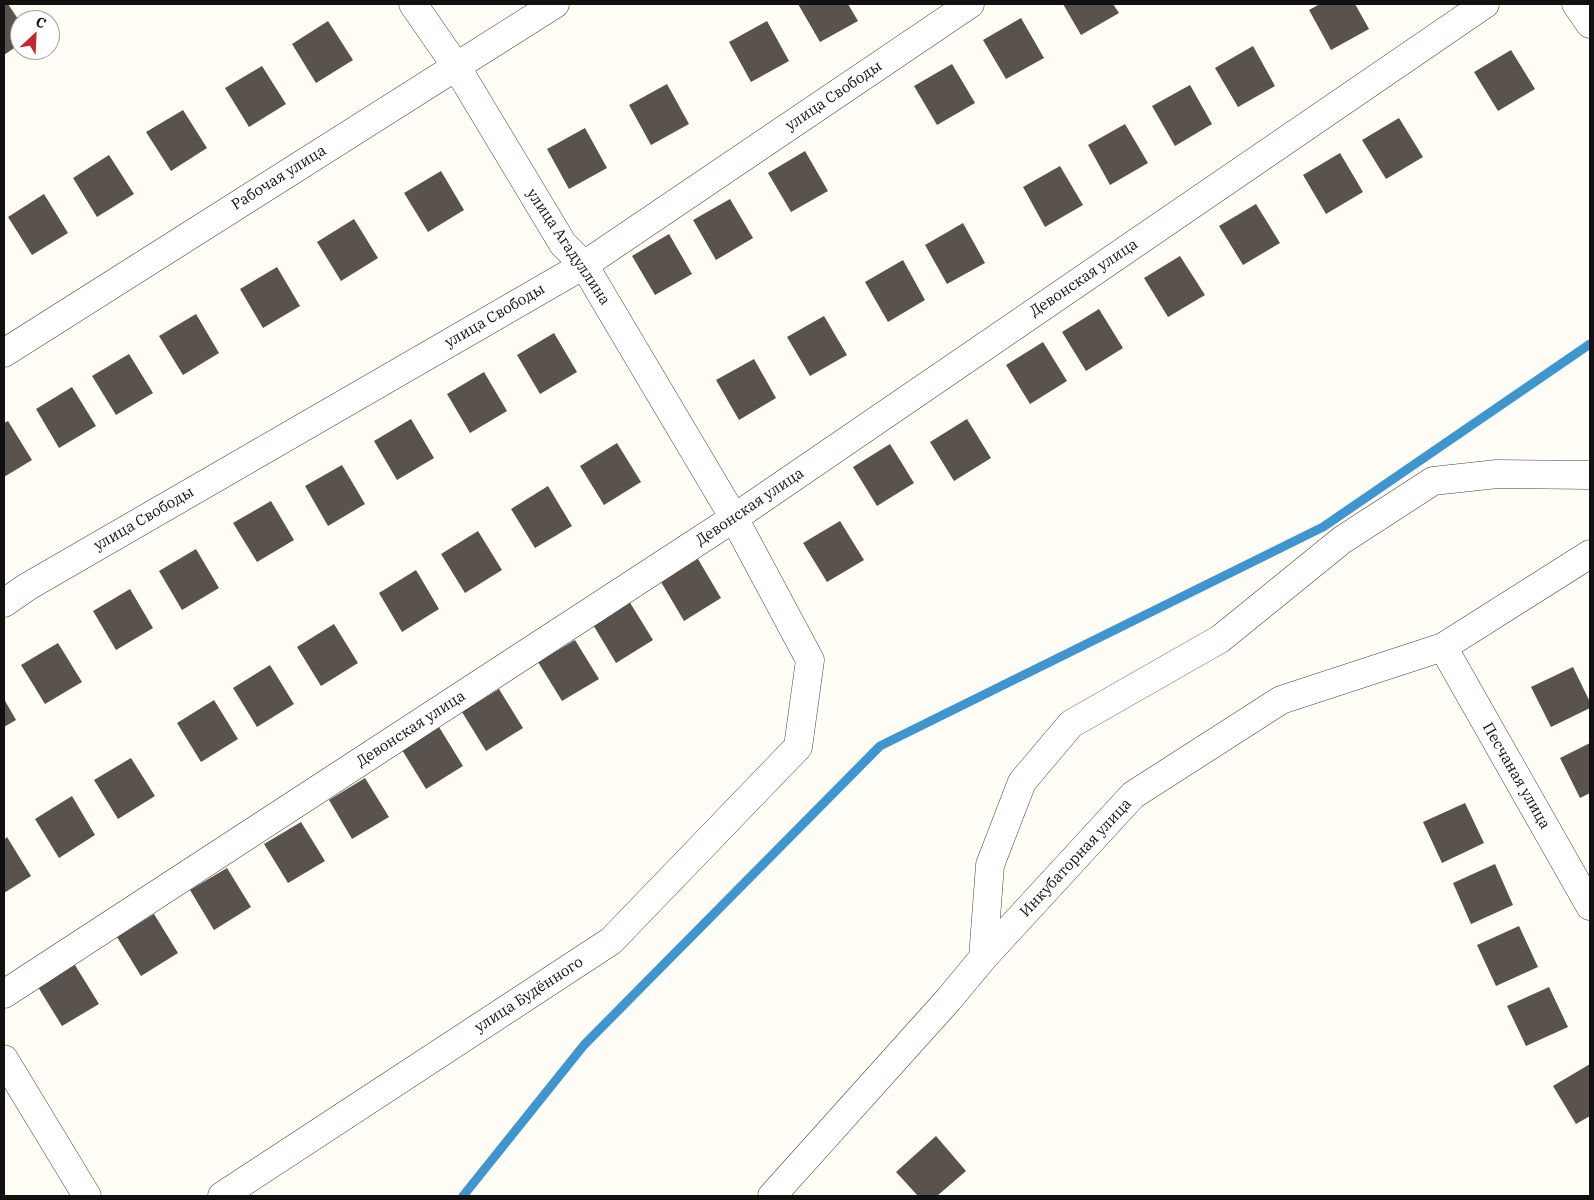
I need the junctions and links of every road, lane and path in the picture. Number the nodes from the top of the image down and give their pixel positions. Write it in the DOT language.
graph roads {
  1 [pos="413,4"];
  2 [pos="555,4"];
  3 [pos="970,4"];
  4 [pos="1485,4"];
  5 [pos="1576,4"];
  6 [pos="1590,24"];
  7 [pos="456,66"];
  8 [pos="584,265"];
  9 [pos="4,353"];
  10 [pos="1590,475"];
  11 [pos="734,518"];
  12 [pos="1590,554"];
  13 [pos="4,603"];
  14 [pos="1443,647"];
  15 [pos="798,747"];
  16 [pos="1590,906"];
  17 [pos="983,958"];
  18 [pos="4,994"];
  19 [pos="4,1058"];
  20 [pos="87,1196"];
  21 [pos="222,1196"];
  22 [pos="772,1196"];
  1 -- 7 [label="street, улица Агадуллина"];
  2 -- 7 [label="street, Рабочая улица"];
  3 -- 8 [label="street, улица Свободы"];
  4 -- 11 [label="street, Девонская улица"];
  5 -- 6 [label="street"];
  7 -- 8 [label="street, улица Агадуллина"];
  7 -- 9 [label="street, Рабочая улица"];
  8 -- 11 [label="street, улица Агадуллина"];
  8 -- 13 [label="street, улица Свободы"];
  10 -- 17 [label="street"];
  11 -- 15 [label="street, улица Агадуллина"];
  11 -- 18 [label="street, Девонская улица"];
  12 -- 14 [label="street, Инкубаторная улица"];
  14 -- 16 [label="street, Песчаная улица"];
  14 -- 17 [label="street, Инкубаторная улица"];
  15 -- 21 [label="street, улица Будённого"];
  17 -- 22 [label="street, Инкубаторная улица"];
  19 -- 20 [label="street"];
}
